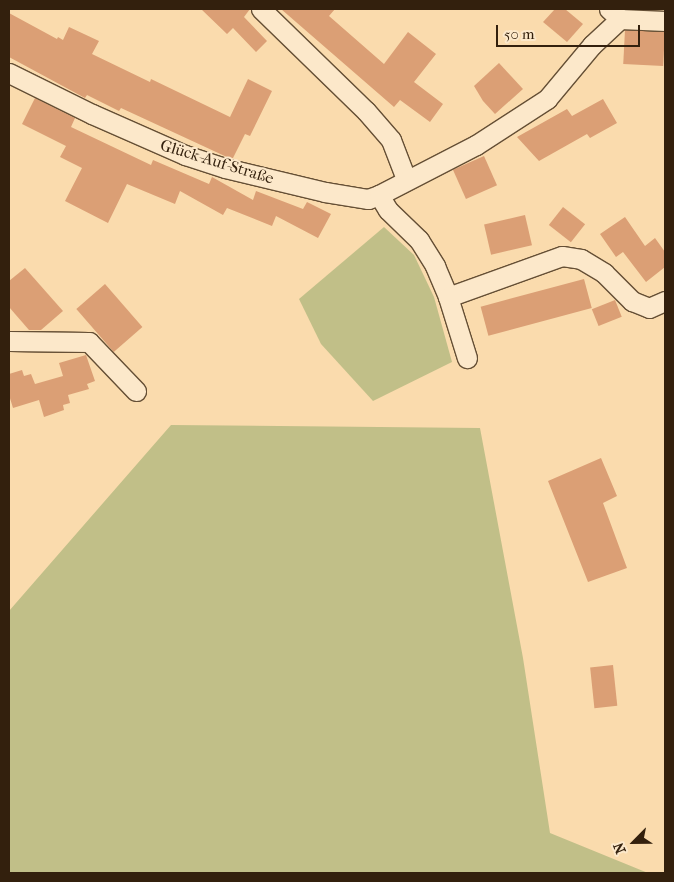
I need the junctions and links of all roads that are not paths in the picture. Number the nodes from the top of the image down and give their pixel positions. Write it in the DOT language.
graph roads {
  1 [pos="261,9"];
  2 [pos="615,14"];
  3 [pos="665,21"];
  4 [pos="9,73"];
  5 [pos="406,180"];
  6 [pos="379,195"];
  7 [pos="448,297"];
  8 [pos="665,301"];
  9 [pos="9,341"];
  10 [pos="467,358"];
  11 [pos="136,391"];
  1 -- 5 [label="street"];
  2 -- 3 [label="street"];
  2 -- 5 [label="street"];
  4 -- 6 [label="street, Glück-Auf-Straße"];
  5 -- 6 [label="street"];
  6 -- 7 [label="street"];
  7 -- 8 [label="street"];
  7 -- 10 [label="street"];
  9 -- 11 [label="street"];
}
